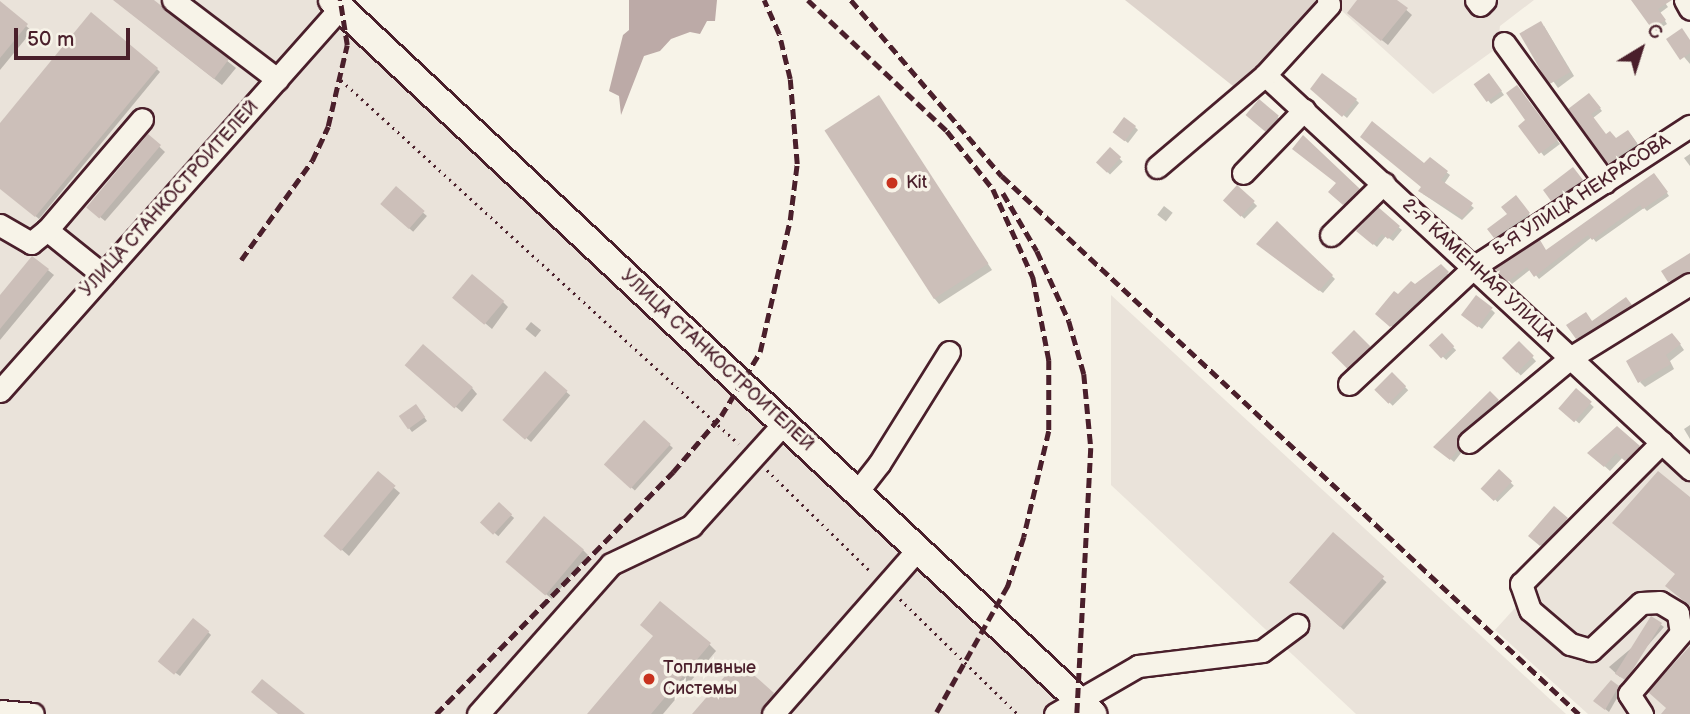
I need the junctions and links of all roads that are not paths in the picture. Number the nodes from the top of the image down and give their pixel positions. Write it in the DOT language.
graph roads {
  1 [pos="173,0"];
  2 [pos="1328,0"];
  3 [pos="1476,0"];
  4 [pos="1485,0"];
  5 [pos="1685,0"];
  6 [pos="336,4"];
  7 [pos="1690,9"];
  8 [pos="1504,43"];
  9 [pos="1265,75"];
  10 [pos="277,79"];
  11 [pos="1304,110"];
  12 [pos="142,119"];
  13 [pos="1690,126"];
  14 [pos="1157,167"];
  15 [pos="1243,173"];
  16 [pos="1605,182"];
  17 [pos="1384,183"];
  18 [pos="0,225"];
  19 [pos="47,230"];
  20 [pos="1331,235"];
  21 [pos="1475,265"];
  22 [pos="103,275"];
  23 [pos="1690,284"];
  24 [pos="949,352"];
  25 [pos="1570,358"];
  26 [pos="2,384"];
  27 [pos="1349,384"];
  28 [pos="784,424"];
  29 [pos="1469,442"];
  30 [pos="1662,442"];
  31 [pos="1690,469"];
  32 [pos="857,492"];
  33 [pos="918,549"];
  34 [pos="1297,625"];
  35 [pos="1086,707"];
  36 [pos="0,711"];
  37 [pos="33,714"];
  38 [pos="478,714"];
  39 [pos="773,714"];
  40 [pos="1055,714"];
  41 [pos="1642,714"];
  1 -- 10 [label="street"];
  2 -- 9 [label="street"];
  3 -- 4 [label="street"];
  5 -- 7 [label="street"];
  6 -- 10 [label="street, УЛИЦА СТАНКОСТРОИТЕЛЕЙ"];
  6 -- 28 [label="main road, УЛИЦА СТАНКОСТРОИТЕЛЕЙ"];
  8 -- 16 [label="street"];
  9 -- 11 [label="street, 2-Я КАМЕННАЯ УЛИЦА"];
  9 -- 14 [label="street"];
  10 -- 22 [label="street, УЛИЦА СТАНКОСТРОИТЕЛЕЙ"];
  11 -- 15 [label="street"];
  11 -- 17 [label="street, 2-Я КАМЕННАЯ УЛИЦА"];
  12 -- 19 [label="street"];
  13 -- 16 [label="street, 5-Я УЛИЦА НЕКРАСОВА"];
  16 -- 21 [label="street, 5-Я УЛИЦА НЕКРАСОВА"];
  17 -- 20 [label="street"];
  17 -- 21 [label="street, 2-Я КАМЕННАЯ УЛИЦА"];
  18 -- 19 [label="street"];
  19 -- 22 [label="street"];
  21 -- 25 [label="street, 2-Я КАМЕННАЯ УЛИЦА"];
  21 -- 27 [label="street, 5-Я УЛИЦА НЕКРАСОВА"];
  22 -- 26 [label="street, УЛИЦА СТАНКОСТРОИТЕЛЕЙ"];
  23 -- 25 [label="street"];
  24 -- 32 [label="street"];
  25 -- 29 [label="street"];
  25 -- 30 [label="street, 2-Я КАМЕННАЯ УЛИЦА"];
  28 -- 32 [label="main road, УЛИЦА СТАНКОСТРОИТЕЛЕЙ"];
  28 -- 38 [label="street"];
  30 -- 31 [label="street, 2-Я КАМЕННАЯ УЛИЦА"];
  30 -- 41 [label="street"];
  32 -- 33 [label="main road, УЛИЦА СТАНКОСТРОИТЕЛЕЙ"];
  33 -- 35 [label="main road, УЛИЦА СТАНКОСТРОИТЕЛЕЙ"];
  33 -- 39 [label="street"];
  34 -- 35 [label="street"];
  35 -- 40 [label="street"];
  36 -- 37 [label="street"];
}
